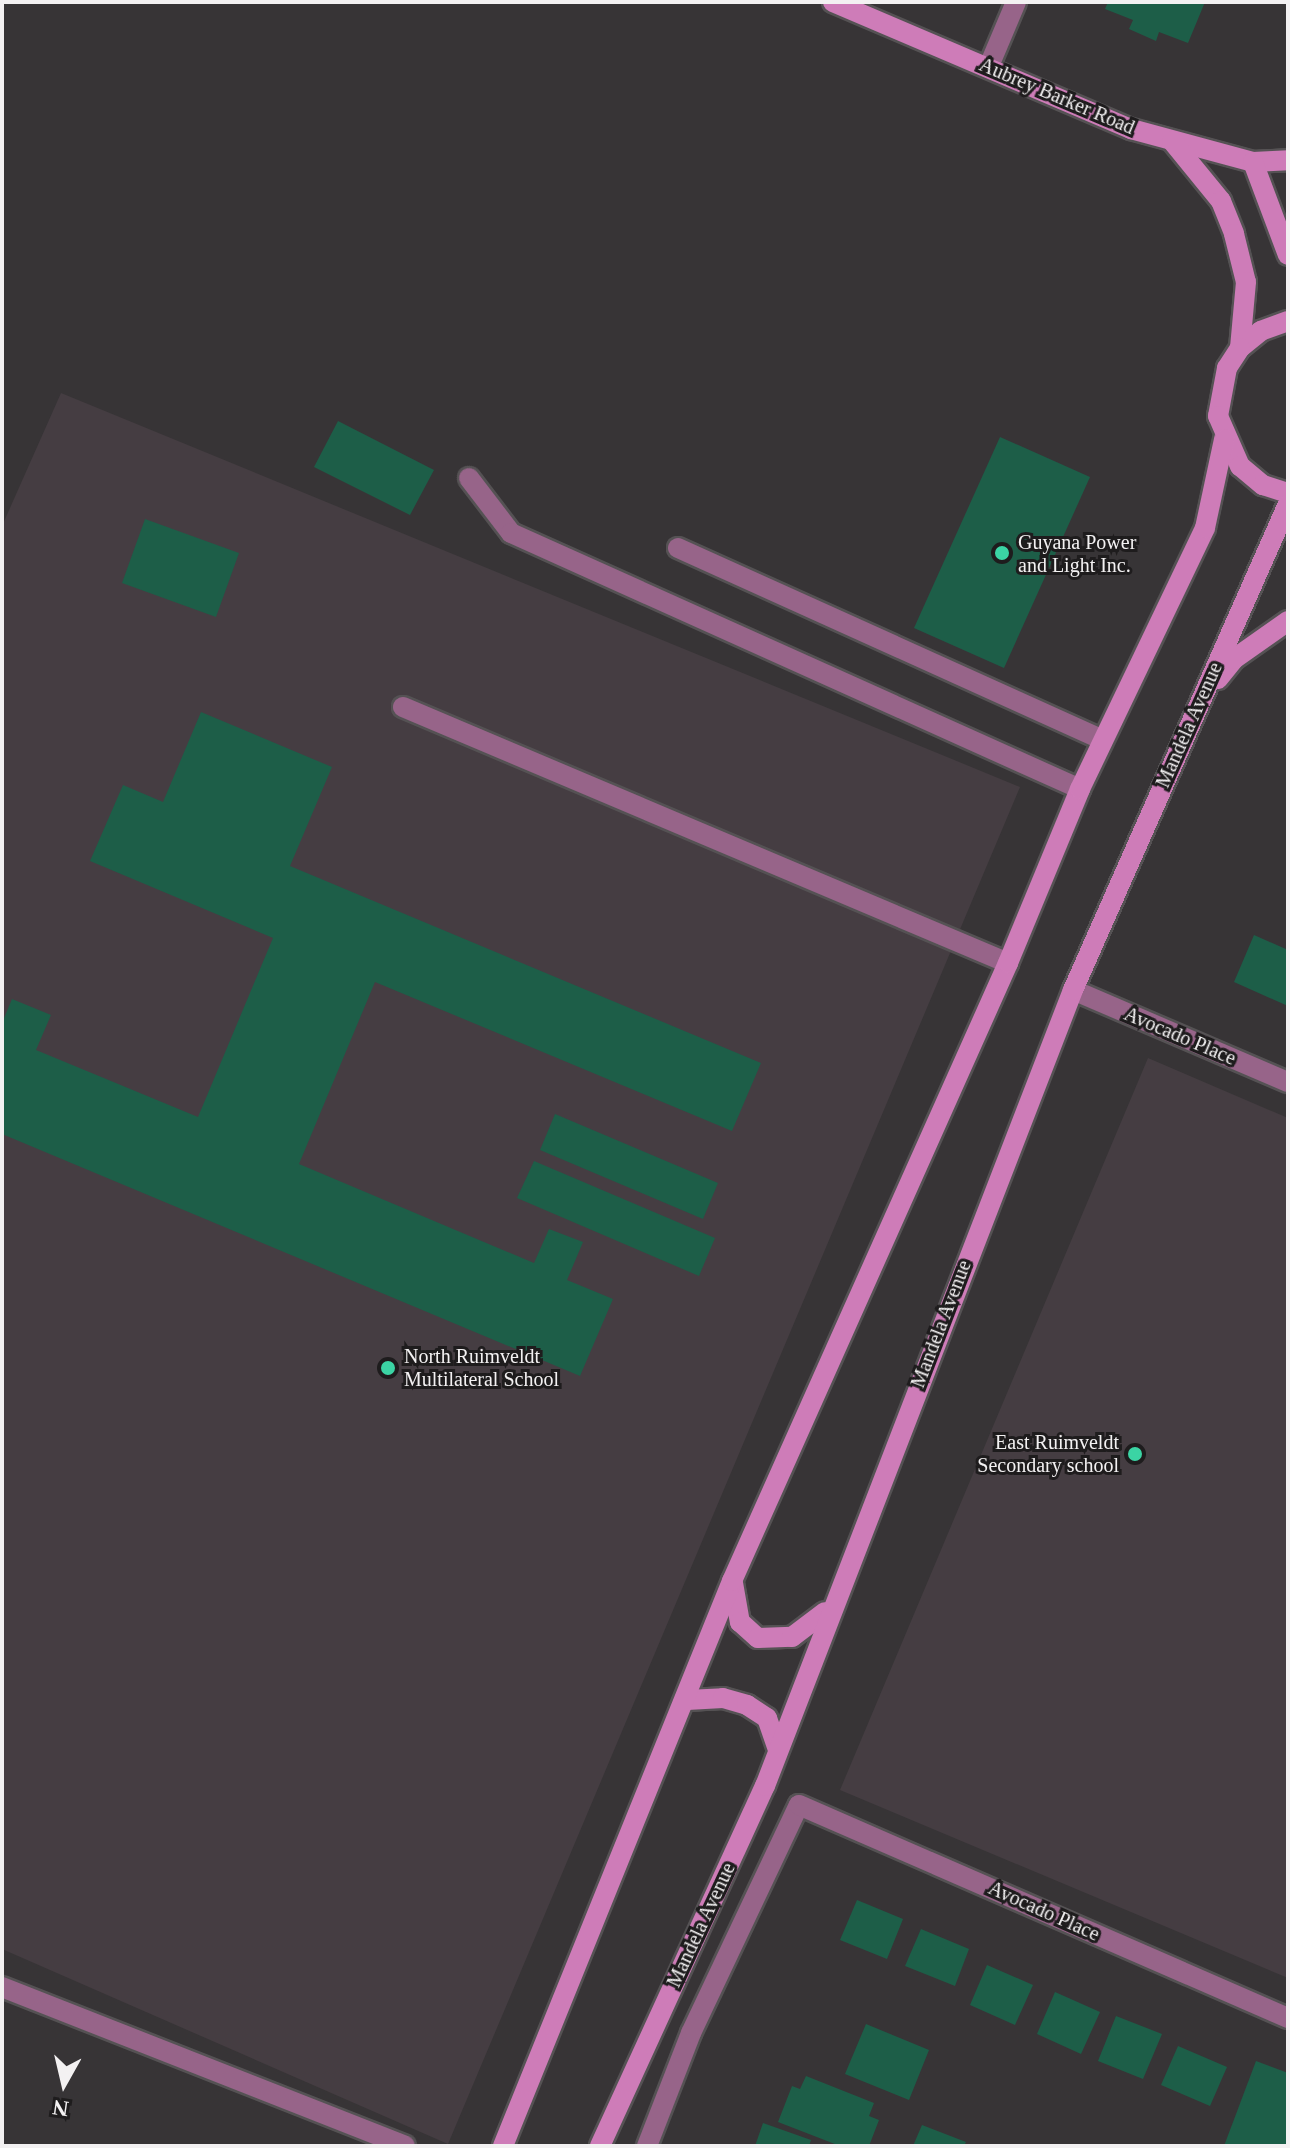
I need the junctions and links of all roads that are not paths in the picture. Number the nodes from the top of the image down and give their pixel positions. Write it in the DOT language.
graph roads {
  1 [pos="833,2"];
  2 [pos="1016,2"];
  3 [pos="989,66"];
  4 [pos="1172,141"];
  5 [pos="1288,160"];
  6 [pos="1253,162"];
  7 [pos="1288,255"];
  8 [pos="1288,321"];
  9 [pos="1240,348"];
  10 [pos="1224,439"];
  11 [pos="469,478"];
  12 [pos="1288,493"];
  13 [pos="1288,504"];
  14 [pos="678,548"];
  15 [pos="1288,621"];
  16 [pos="403,707"];
  17 [pos="1195,710"];
  18 [pos="1103,740"];
  19 [pos="1080,789"];
  20 [pos="1008,963"];
  21 [pos="1073,990"];
  22 [pos="1288,1082"];
  23 [pos="732,1581"];
  24 [pos="830,1607"];
  25 [pos="687,1700"];
  26 [pos="777,1747"];
  27 [pos="2,1987"];
  28 [pos="1288,2018"];
  29 [pos="405,2146"];
  30 [pos="503,2146"];
  31 [pos="600,2146"];
  32 [pos="647,2146"];
  1 -- 3 [label="main road, Aubrey Barker Road"];
  2 -- 3 [label="street"];
  3 -- 4 [label="main road, Aubrey Barker Road"];
  4 -- 6 [label="main road, Aubrey Barker Road"];
  4 -- 9 [label="main road"];
  5 -- 6 [label="main road, Aubrey Barker Road"];
  6 -- 7 [label="main road"];
  8 -- 9 [label="main road"];
  9 -- 10 [label="main road"];
  10 -- 12 [label="main road"];
  10 -- 18 [label="main road"];
  11 -- 19 [label="street"];
  13 -- 17 [label="main road, Mandela Avenue"];
  14 -- 18 [label="street"];
  15 -- 17 [label="main road"];
  16 -- 20 [label="street"];
  17 -- 21 [label="main road, Mandela Avenue"];
  18 -- 19 [label="main road"];
  19 -- 20 [label="main road"];
  20 -- 23 [label="main road"];
  21 -- 22 [label="street, Avocado Place"];
  21 -- 24 [label="main road, Mandela Avenue"];
  23 -- 24 [label="main road"];
  23 -- 25 [label="main road"];
  24 -- 26 [label="main road, Mandela Avenue"];
  25 -- 26 [label="main road"];
  25 -- 30 [label="main road"];
  26 -- 31 [label="main road, Mandela Avenue"];
  27 -- 29 [label="street"];
  28 -- 32 [label="street, Avocado Place"];
}
